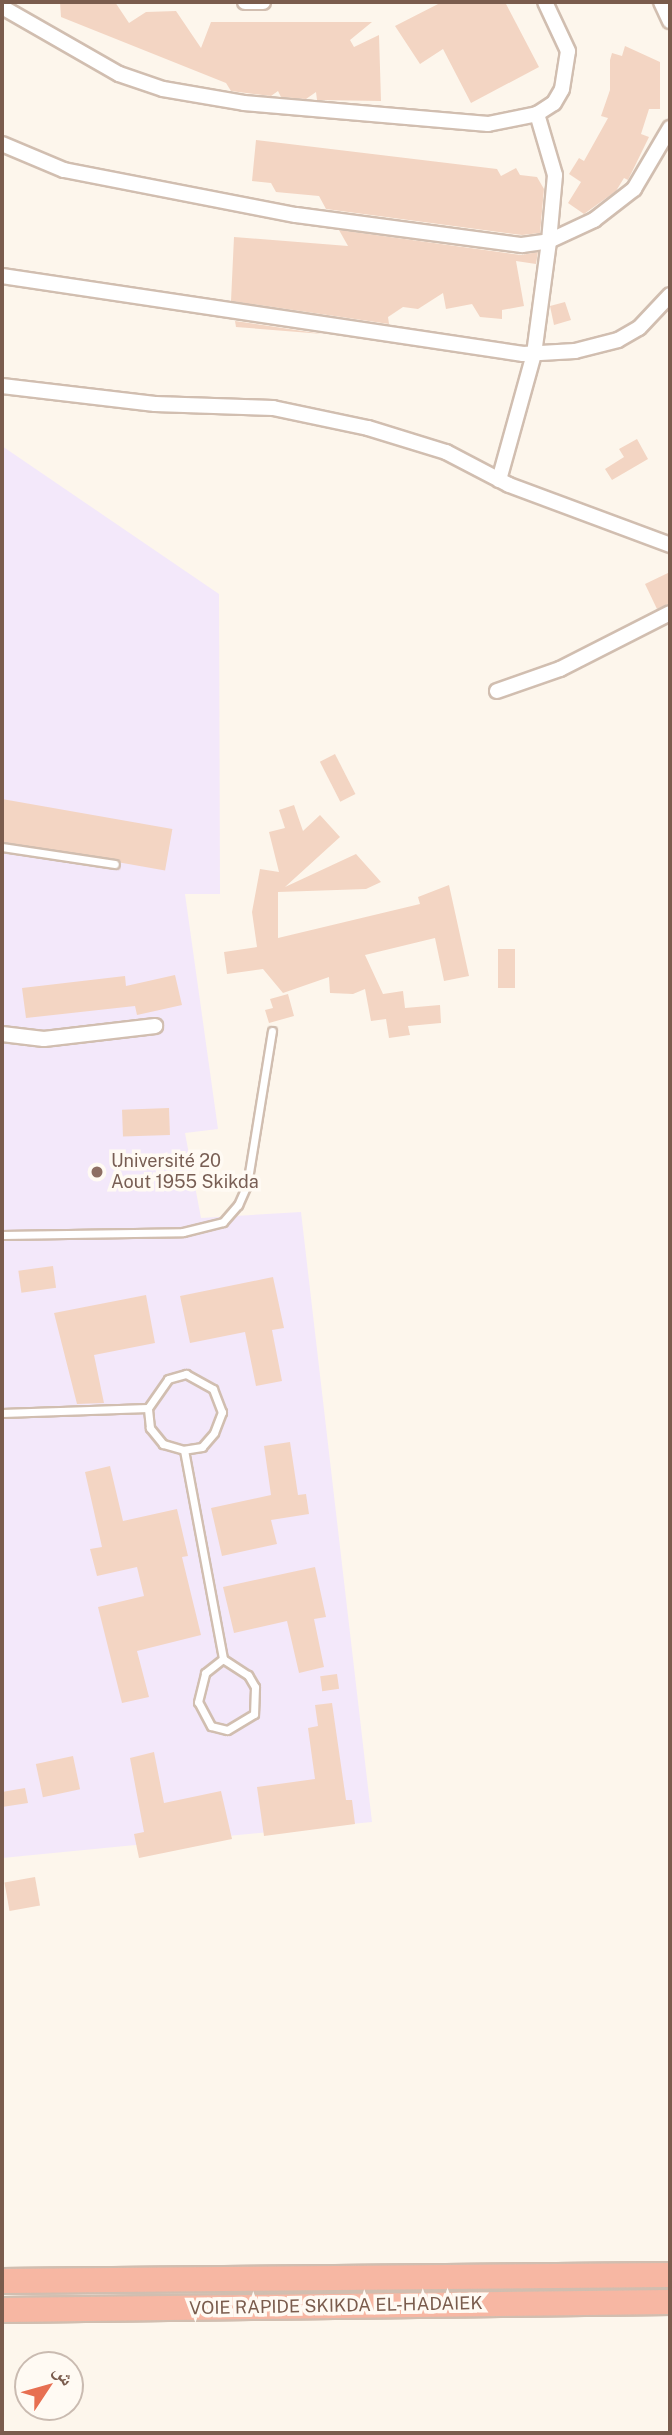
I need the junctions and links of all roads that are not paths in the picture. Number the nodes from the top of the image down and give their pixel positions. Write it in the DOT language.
graph roads {
  1 [pos="245,2"];
  2 [pos="263,2"];
  3 [pos="545,2"];
  4 [pos="661,2"];
  5 [pos="2,8"];
  6 [pos="670,20"];
  7 [pos="537,114"];
  8 [pos="670,128"];
  9 [pos="2,144"];
  10 [pos="549,241"];
  11 [pos="2,276"];
  12 [pos="670,295"];
  13 [pos="534,355"];
  14 [pos="2,386"];
  15 [pos="499,480"];
  16 [pos="670,545"];
  17 [pos="670,613"];
  18 [pos="498,691"];
  19 [pos="2,846"];
  20 [pos="115,864"];
  21 [pos="155,1026"];
  22 [pos="272,1031"];
  23 [pos="2,1034"];
  24 [pos="2,1235"];
  25 [pos="148,1408"];
  26 [pos="2,1413"];
  27 [pos="184,1450"];
  28 [pos="223,1659"];
  29 [pos="670,2275"];
  30 [pos="2,2281"];
  31 [pos="670,2302"];
  32 [pos="2,2310"];
  1 -- 2 [label="street"];
  3 -- 7 [label="street"];
  4 -- 6 [label="street"];
  5 -- 7 [label="street"];
  7 -- 10 [label="street"];
  8 -- 10 [label="street"];
  9 -- 10 [label="street"];
  10 -- 13 [label="street"];
  11 -- 13 [label="street"];
  12 -- 13 [label="street"];
  13 -- 15 [label="street"];
  14 -- 15 [label="street"];
  15 -- 16 [label="street"];
  17 -- 18 [label="street"];
  19 -- 20 [label="lane"];
  21 -- 23 [label="street"];
  22 -- 24 [label="lane"];
  25 -- 26 [label="lane"];
  25 -- 27 [label="lane"];
  25 -- 27 [label="lane"];
  27 -- 28 [label="lane"];
  28 -- 28 [label="lane"];
  29 -- 30 [label="highway, VOIE RAPIDE SKIKDA EL-HADAIEK"];
  31 -- 32 [label="highway, VOIE RAPIDE SKIKDA EL-HADAIEK"];
}
